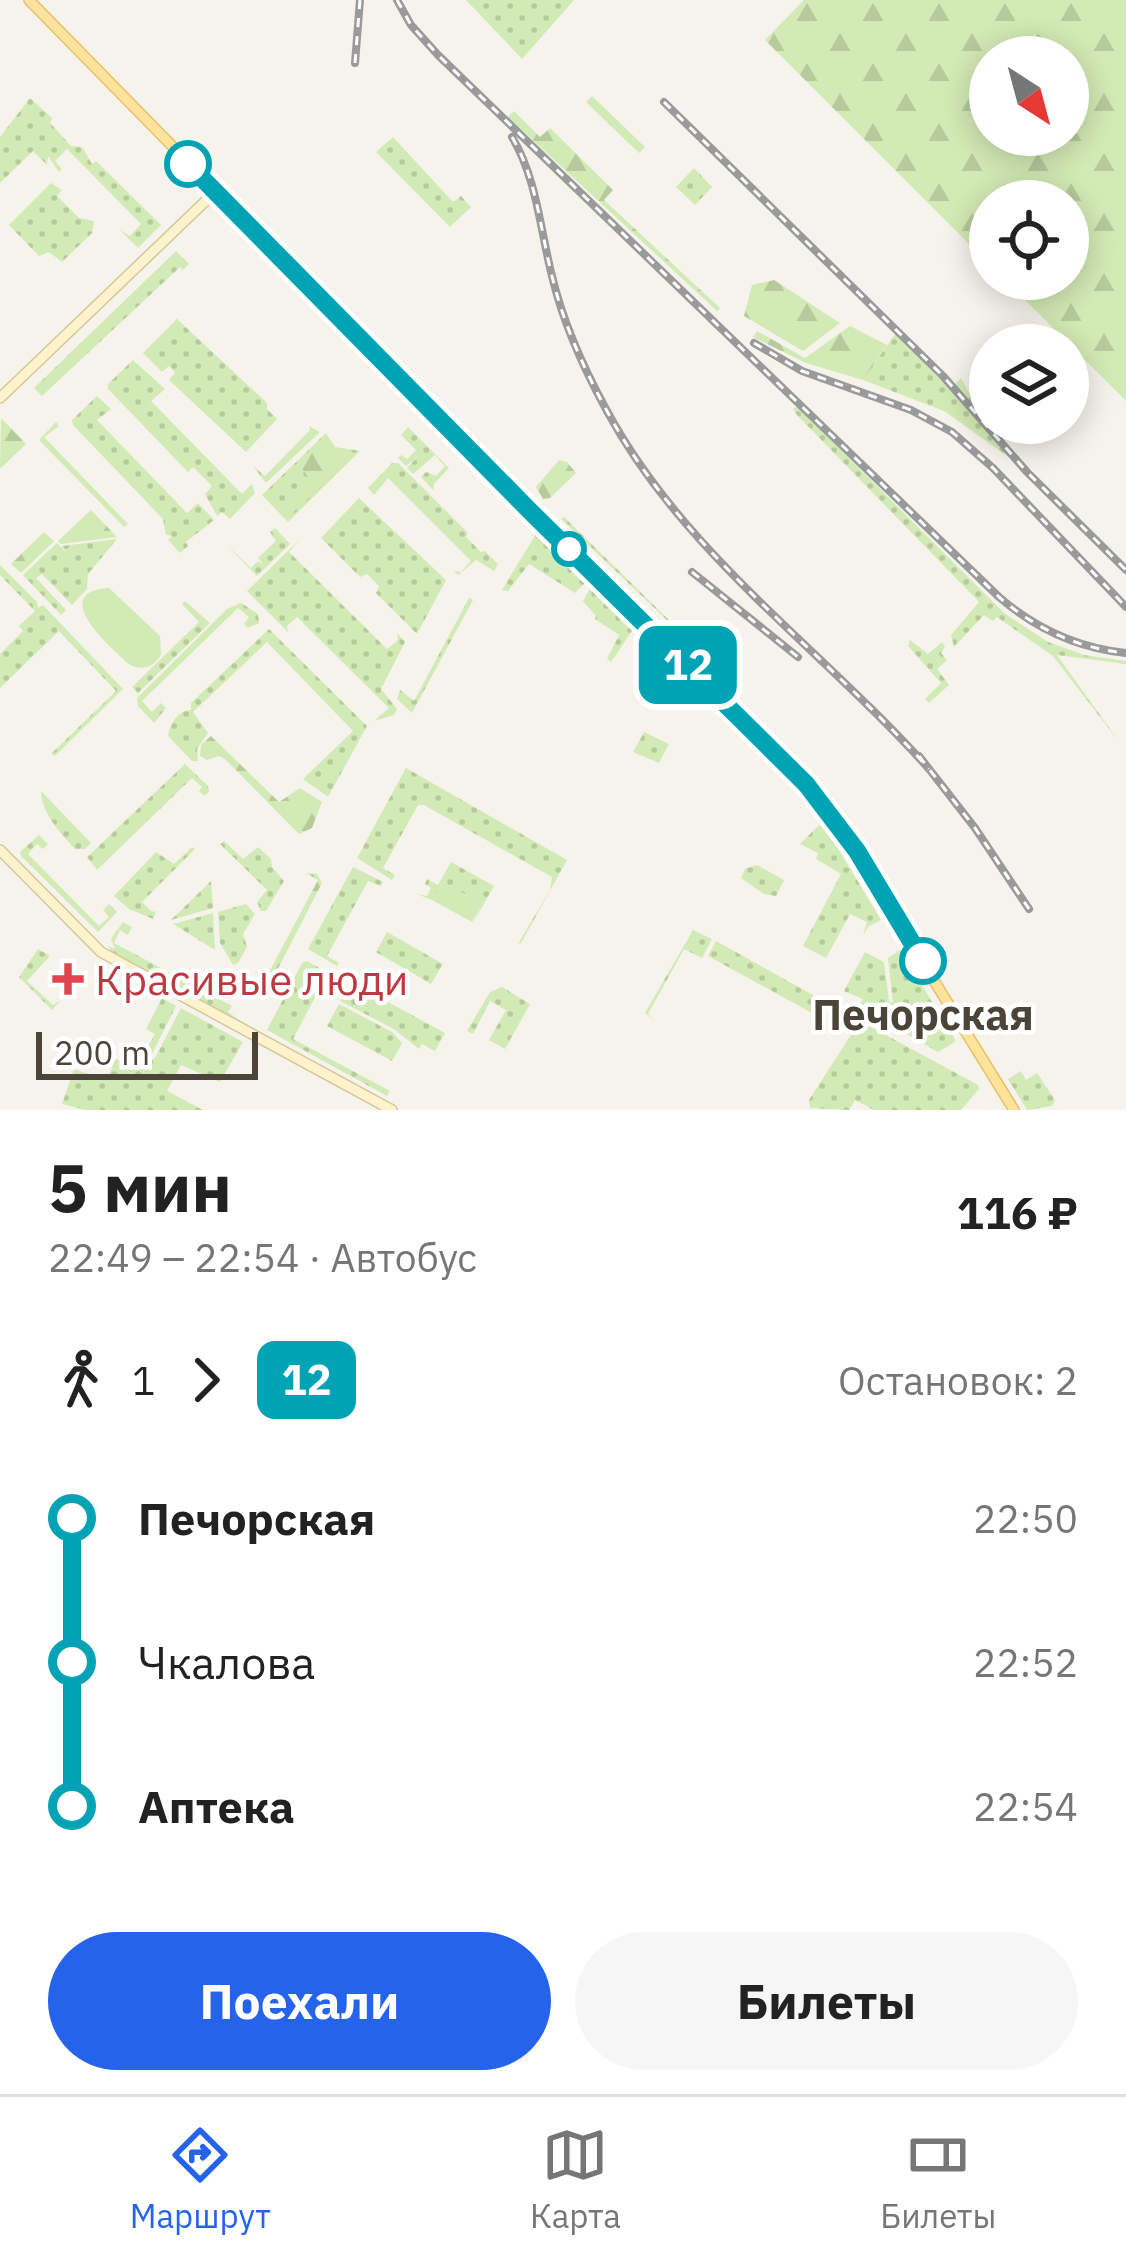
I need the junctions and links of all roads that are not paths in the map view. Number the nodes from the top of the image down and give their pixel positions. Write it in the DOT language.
graph roads {
  1 [pos="29,0"];
  2 [pos="214,192"];
  3 [pos="0,398"];
  4 [pos="0,850"];
  5 [pos="392,1110"];
  6 [pos="1014,1110"];
  1 -- 2 [label="main road"];
  2 -- 3 [label="street"];
  2 -- 6 [label="main road"];
  4 -- 5 [label="street"];
}
